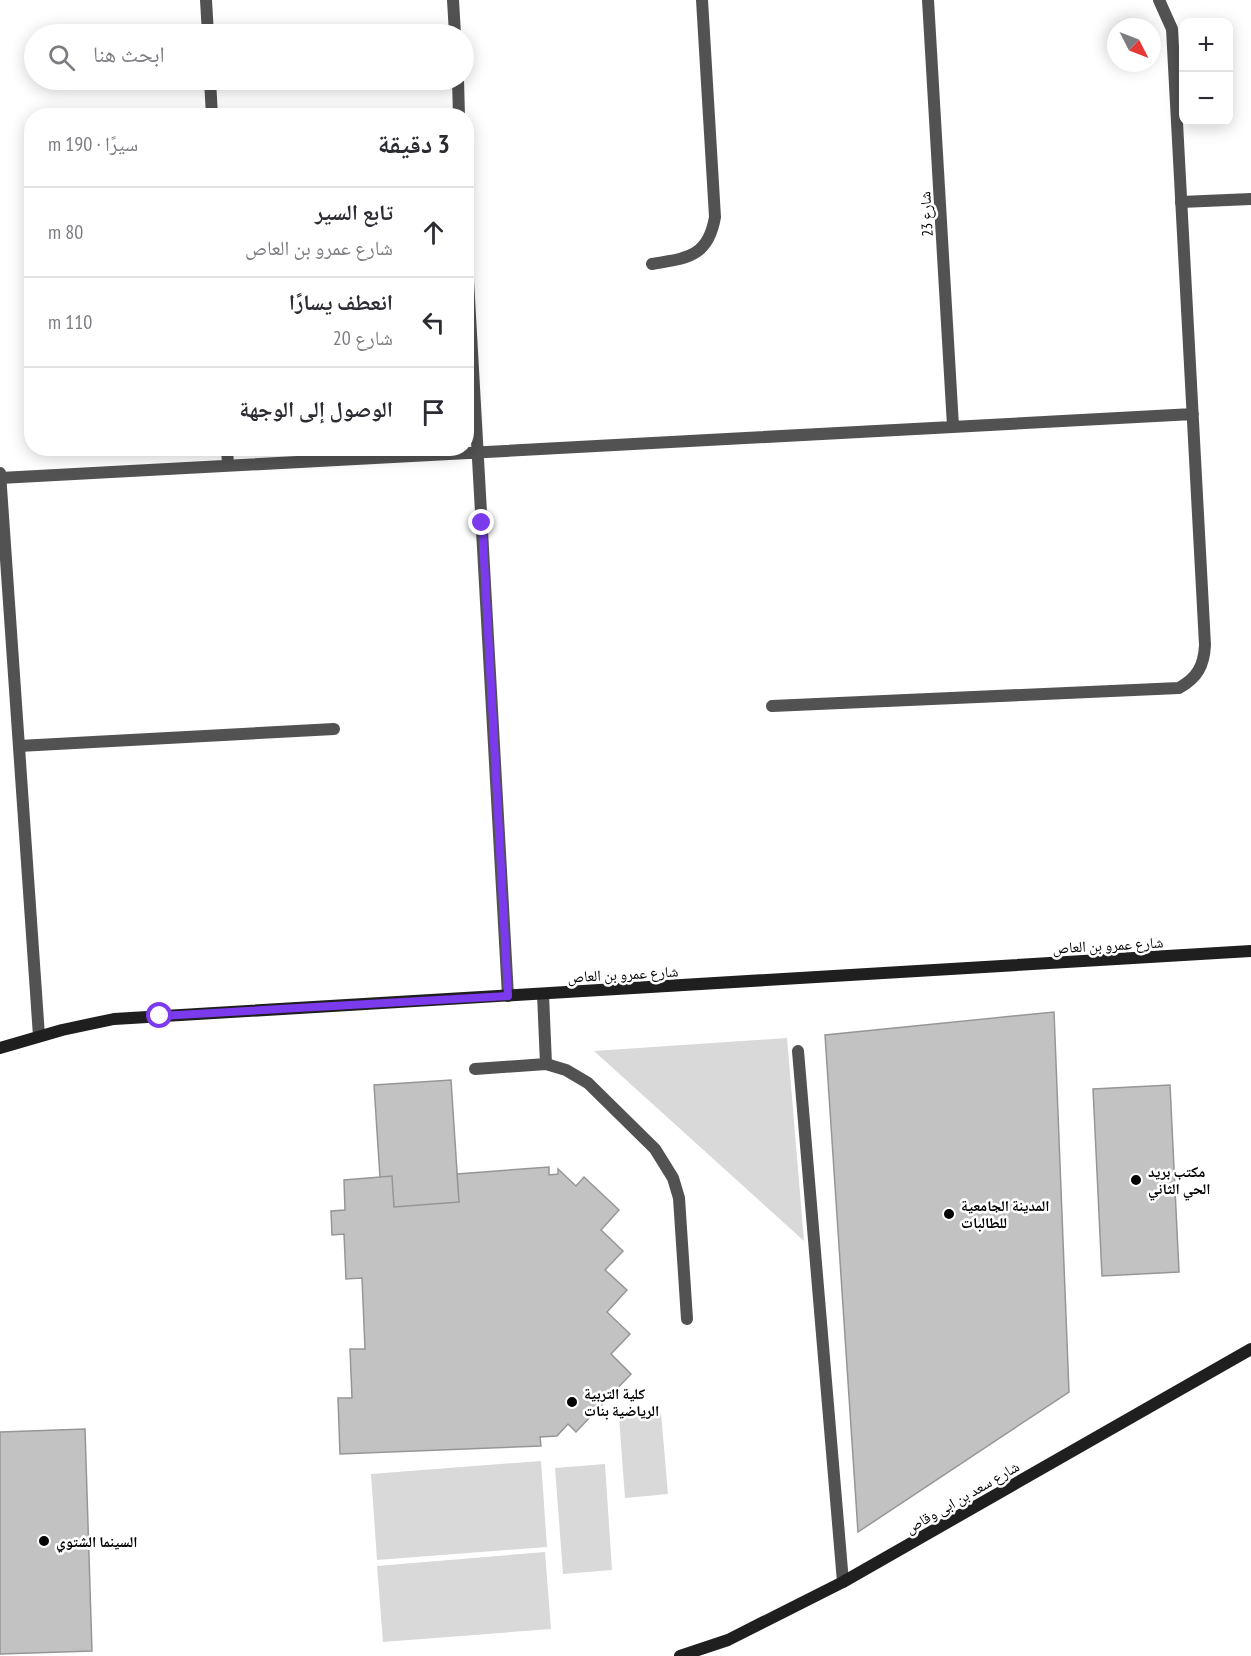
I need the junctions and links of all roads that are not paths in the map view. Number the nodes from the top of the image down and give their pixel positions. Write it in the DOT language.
graph roads {
  1 [pos="206,0"];
  2 [pos="453,0"];
  3 [pos="702,0"];
  4 [pos="928,0"];
  5 [pos="1159,0"];
  6 [pos="207,24"];
  7 [pos="454,24"];
  8 [pos="211,90"];
  9 [pos="458,90"];
  10 [pos="212,108"];
  11 [pos="459,108"];
  12 [pos="1251,199"];
  13 [pos="1181,202"];
  14 [pos="652,264"];
  15 [pos="474,383"];
  16 [pos="1193,414"];
  17 [pos="953,426"];
  18 [pos="474,452"];
  19 [pos="478,452"];
  20 [pos="228,456"];
  21 [pos="401,456"];
  22 [pos="228,465"];
  23 [pos="0,473"];
  24 [pos="0,478"];
  25 [pos="772,706"];
  26 [pos="333,729"];
  27 [pos="19,746"];
  28 [pos="1251,951"];
  29 [pos="543,993"];
  30 [pos="508,996"];
  31 [pos="39,1036"];
  32 [pos="0,1048"];
  33 [pos="798,1051"];
  34 [pos="546,1064"];
  35 [pos="475,1069"];
  36 [pos="687,1319"];
  37 [pos="1251,1349"];
  38 [pos="843,1582"];
  39 [pos="680,1656"];
  1 -- 6 [label="street"];
  2 -- 7 [label="street"];
  3 -- 14 [label="street"];
  4 -- 17 [label="street, شارع 23"];
  5 -- 13 [label="street"];
  8 -- 10 [label="street"];
  9 -- 11 [label="street"];
  12 -- 13 [label="street"];
  13 -- 16 [label="street"];
  15 -- 19 [label="street"];
  16 -- 17 [label="street"];
  16 -- 25 [label="street"];
  17 -- 19 [label="street"];
  18 -- 19 [label="street"];
  19 -- 30 [label="street"];
  20 -- 22 [label="street"];
  21 -- 22 [label="street"];
  22 -- 24 [label="street"];
  23 -- 24 [label="street"];
  24 -- 27 [label="street"];
  26 -- 27 [label="street"];
  27 -- 31 [label="street"];
  28 -- 29 [label="street, شارع عمرو بن العاص"];
  29 -- 30 [label="street, شارع عمرو بن العاص"];
  29 -- 34 [label="street"];
  30 -- 31 [label="street, شارع عمرو بن العاص"];
  31 -- 32 [label="street, شارع عمرو بن العاص"];
  33 -- 38 [label="street"];
  34 -- 35 [label="street"];
  34 -- 36 [label="street"];
  37 -- 38 [label="street, شارع سعد بن ابى وقاص"];
  38 -- 39 [label="street, شارع سعد بن ابى وقاص"];
}
